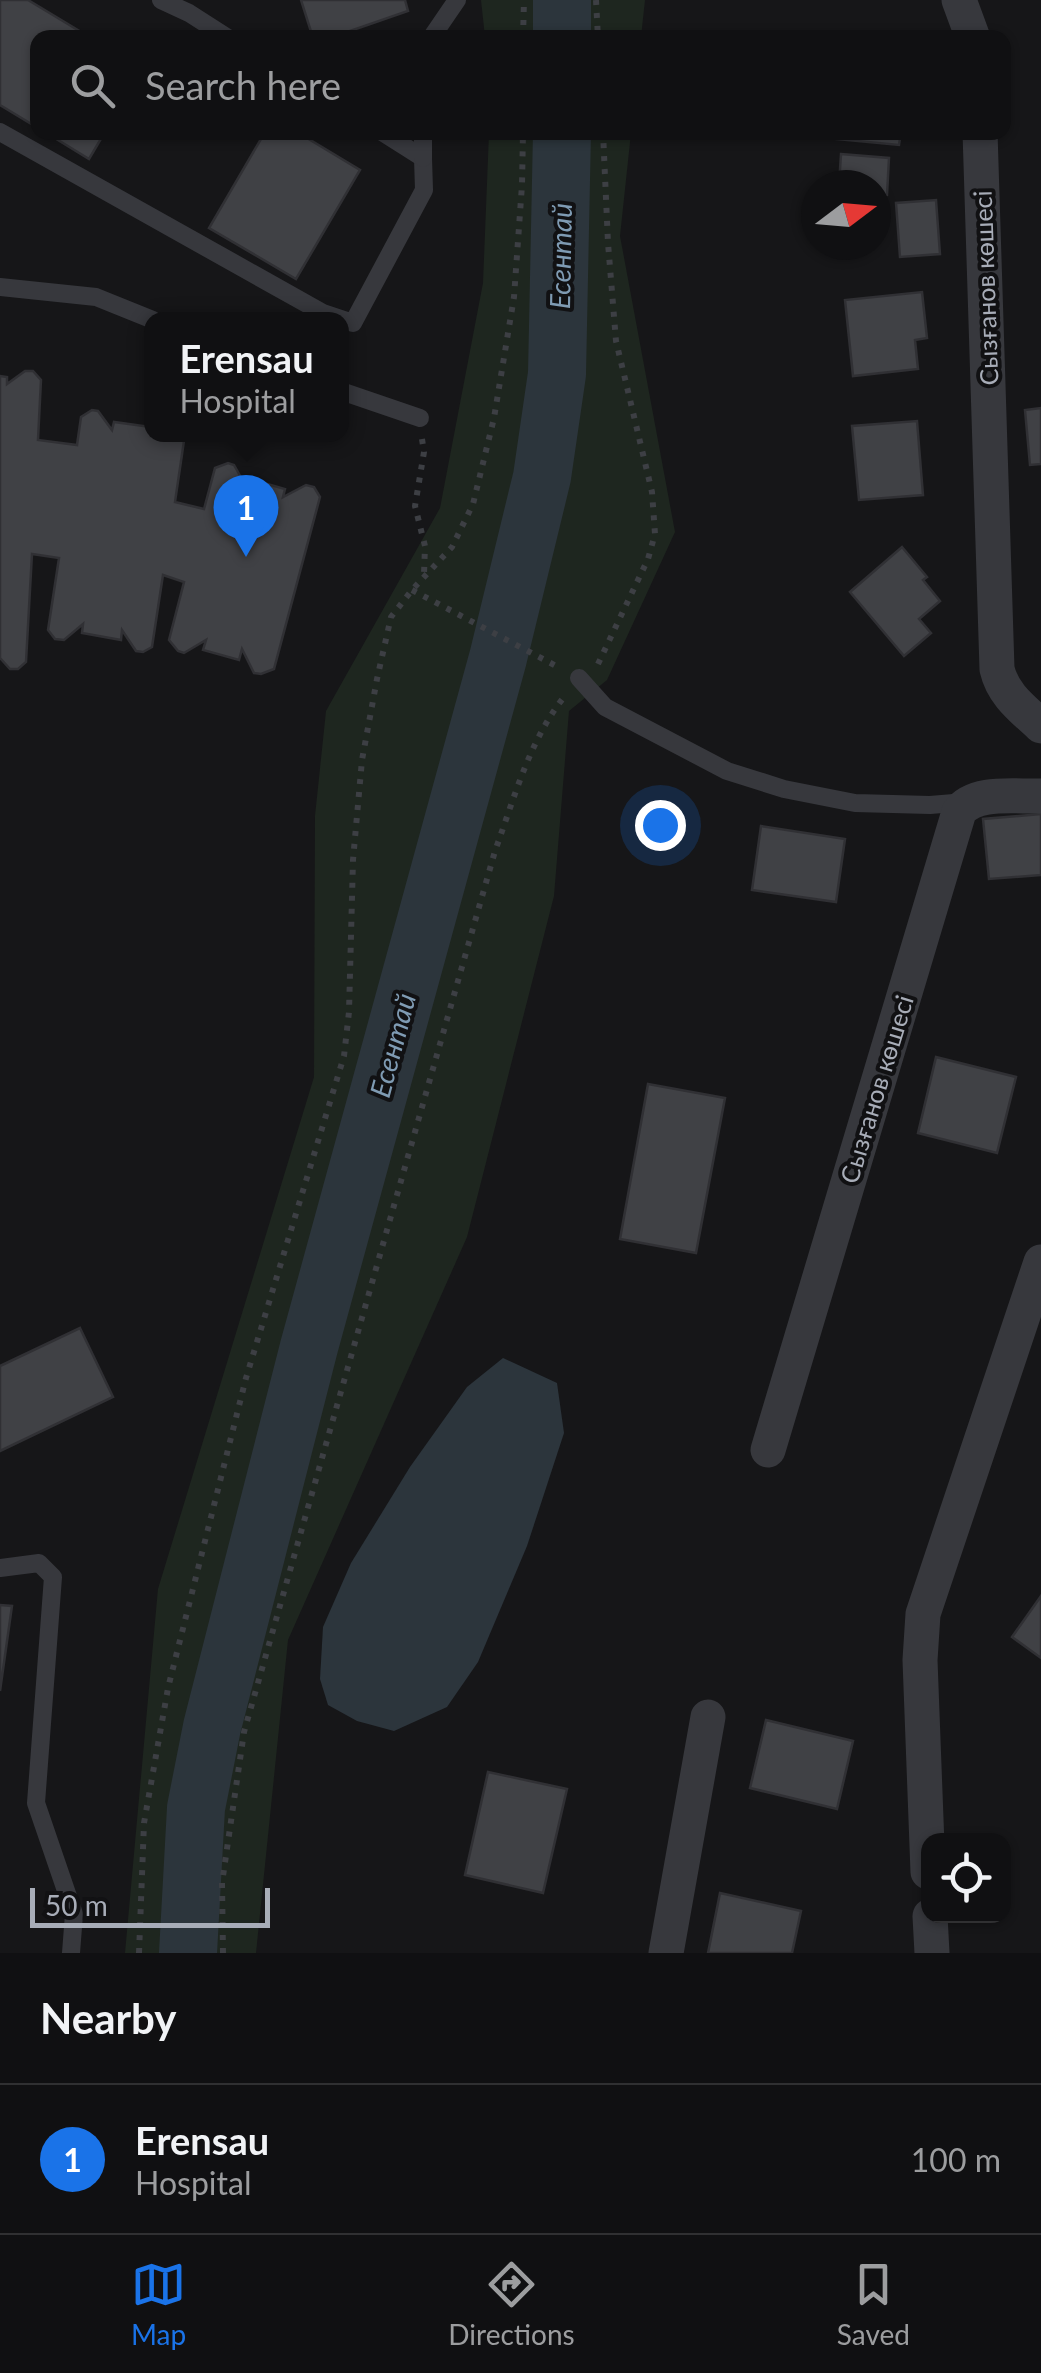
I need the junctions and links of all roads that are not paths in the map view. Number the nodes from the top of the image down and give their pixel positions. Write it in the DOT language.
graph roads {
  1 [pos="160,0"];
  2 [pos="456,0"];
  3 [pos="959,0"];
  4 [pos="190,6"];
  5 [pos="218,30"];
  6 [pos="436,30"];
  7 [pos="970,30"];
  8 [pos="0,132"];
  9 [pos="395,140"];
  10 [pos="423,140"];
  11 [pos="980,140"];
  12 [pos="424,158"];
  13 [pos="0,287"];
  14 [pos="323,312"];
  15 [pos="144,316"];
  16 [pos="349,322"];
  17 [pos="349,393"];
  18 [pos="420,418"];
  19 [pos="579,678"];
  20 [pos="1041,726"];
  21 [pos="1041,796"];
  22 [pos="966,802"];
  23 [pos="1041,1262"];
  24 [pos="768,1450"];
  25 [pos="0,1568"];
  26 [pos="708,1717"];
  27 [pos="927,1833"];
  28 [pos="930,1923"];
  29 [pos="71,1953"];
  30 [pos="666,1953"];
  31 [pos="932,1953"];
  1 -- 4 [label="lane"];
  2 -- 6 [label="lane"];
  3 -- 7 [label="street"];
  4 -- 5 [label="lane"];
  8 -- 14 [label="lane"];
  9 -- 12 [label="lane"];
  10 -- 12 [label="lane"];
  11 -- 20 [label="street, Сызғанов көшесі"];
  12 -- 16 [label="lane"];
  13 -- 15 [label="lane"];
  17 -- 18 [label="lane"];
  19 -- 22 [label="lane"];
  21 -- 22 [label="street"];
  22 -- 24 [label="street, Сызғанов көшесі"];
  23 -- 27 [label="street"];
  25 -- 29 [label="lane"];
  26 -- 30 [label="street"];
  28 -- 31 [label="street"];
}
